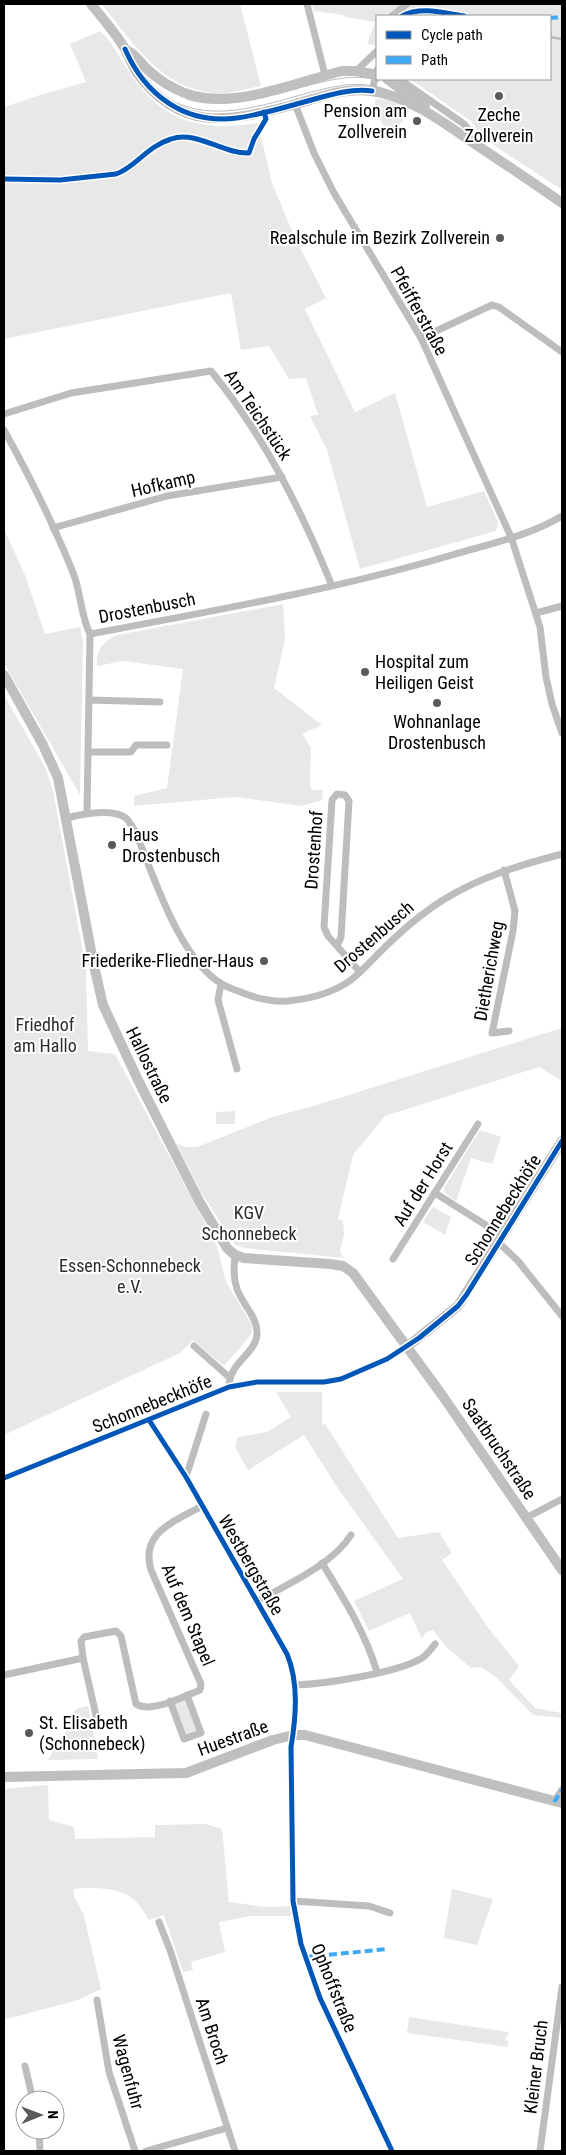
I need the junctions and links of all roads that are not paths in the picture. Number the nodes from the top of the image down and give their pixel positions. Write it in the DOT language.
graph roads {
  1 [pos="91,4"];
  2 [pos="307,4"];
  3 [pos="407,4"];
  4 [pos="393,15"];
  5 [pos="125,49"];
  6 [pos="376,52"];
  7 [pos="356,70"];
  8 [pos="376,73"];
  9 [pos="325,75"];
  10 [pos="376,77"];
  11 [pos="387,80"];
  12 [pos="400,80"];
  13 [pos="372,91"];
  14 [pos="295,104"];
  15 [pos="440,122"];
  16 [pos="487,152"];
  17 [pos="562,203"];
  18 [pos="421,338"];
  19 [pos="562,352"];
  20 [pos="4,414"];
  21 [pos="4,430"];
  22 [pos="282,477"];
  23 [pos="562,516"];
  24 [pos="54,528"];
  25 [pos="511,537"];
  26 [pos="332,586"];
  27 [pos="562,606"];
  28 [pos="536,613"];
  29 [pos="90,634"];
  30 [pos="4,675"];
  31 [pos="89,700"];
  32 [pos="160,702"];
  33 [pos="562,733"];
  34 [pos="168,745"];
  35 [pos="88,752"];
  36 [pos="87,813"];
  37 [pos="66,818"];
  38 [pos="562,854"];
  39 [pos="504,870"];
  40 [pos="337,946"];
  41 [pos="360,972"];
  42 [pos="221,984"];
  43 [pos="509,1031"];
  44 [pos="237,1069"];
  45 [pos="478,1124"];
  46 [pos="562,1140"];
  47 [pos="435,1193"];
  48 [pos="501,1239"];
  49 [pos="235,1255"];
  50 [pos="393,1259"];
  51 [pos="562,1316"];
  52 [pos="194,1346"];
  53 [pos="408,1346"];
  54 [pos="229,1377"];
  55 [pos="229,1387"];
  56 [pos="206,1414"];
  57 [pos="149,1420"];
  58 [pos="186,1477"];
  59 [pos="4,1478"];
  60 [pos="562,1499"];
  61 [pos="202,1506"];
  62 [pos="526,1518"];
  63 [pos="351,1536"];
  64 [pos="322,1563"];
  65 [pos="562,1570"];
  66 [pos="256,1602"];
  67 [pos="435,1644"];
  68 [pos="83,1658"];
  69 [pos="377,1672"];
  70 [pos="4,1675"];
  71 [pos="295,1685"];
  72 [pos="187,1695"];
  73 [pos="170,1701"];
  74 [pos="98,1724"];
  75 [pos="293,1735"];
  76 [pos="4,1777"];
  77 [pos="562,1790"];
  78 [pos="558,1802"];
  79 [pos="293,1901"];
  80 [pos="390,1912"];
  81 [pos="159,1922"];
  82 [pos="562,1987"];
  83 [pos="97,2000"];
  84 [pos="25,2066"];
  85 [pos="31,2090"];
  86 [pos="227,2128"];
  87 [pos="135,2151"];
  88 [pos="146,2151"];
  89 [pos="235,2151"];
  90 [pos="392,2151"];
  91 [pos="540,2151"];
  1 -- 5 [label="main road"];
  2 -- 9 [label="street"];
  3 -- 4 [label="street"];
  5 -- 9 [label="main road"];
  5 -- 14 [label="main road"];
  6 -- 7 [label="street"];
  7 -- 8 [label="main road"];
  7 -- 9 [label="main road"];
  10 -- 13 [label="street"];
  11 -- 15 [label="main road"];
  12 -- 16 [label="street"];
  13 -- 14 [label="main road"];
  13 -- 15 [label="main road"];
  14 -- 18 [label="street, Pfeifferstraße"];
  15 -- 16 [label="main road"];
  16 -- 17 [label="main road"];
  18 -- 19 [label="street"];
  18 -- 25 [label="street, Pfeifferstraße"];
  20 -- 22 [label="street, Am Teichstück"];
  21 -- 24 [label="street"];
  22 -- 24 [label="street, Hofkamp"];
  22 -- 26 [label="street, Am Teichstück"];
  23 -- 25 [label="street, Drostenbusch"];
  24 -- 29 [label="street"];
  25 -- 26 [label="street, Drostenbusch"];
  25 -- 28 [label="street, Pfeifferstraße"];
  26 -- 29 [label="street, Drostenbusch"];
  27 -- 28 [label="street"];
  28 -- 33 [label="street, Pfeifferstraße"];
  29 -- 31 [label="street, Drostenbusch"];
  30 -- 37 [label="main road, Hallostraße"];
  31 -- 32 [label="street"];
  31 -- 35 [label="street, Drostenbusch"];
  34 -- 35 [label="street"];
  35 -- 36 [label="street, Drostenbusch"];
  36 -- 37 [label="street, Drostenbusch"];
  36 -- 42 [label="street, Drostenbusch"];
  37 -- 49 [label="main road, Hallostraße"];
  38 -- 39 [label="street, Drostenbusch"];
  39 -- 41 [label="street, Drostenbusch"];
  39 -- 43 [label="street, Dietherichweg"];
  40 -- 40 [label="street, Drostenhof"];
  40 -- 41 [label="street, Drostenhof"];
  41 -- 42 [label="street, Drostenbusch"];
  42 -- 44 [label="street"];
  45 -- 47 [label="street, Auf der Horst"];
  46 -- 48 [label="main road, Schonnebeckhöfe"];
  47 -- 48 [label="street, Schonnebeckhöfe"];
  47 -- 50 [label="street, Auf der Horst"];
  48 -- 51 [label="street"];
  48 -- 53 [label="main road, Schonnebeckhöfe"];
  49 -- 53 [label="main road"];
  49 -- 54 [label="street"];
  52 -- 54 [label="street"];
  53 -- 55 [label="street, Schonnebeckhöfe"];
  53 -- 62 [label="main road, Saatbruchstraße"];
  54 -- 55 [label="street"];
  55 -- 57 [label="street, Schonnebeckhöfe"];
  56 -- 58 [label="street"];
  57 -- 58 [label="street, Westbergstraße"];
  57 -- 59 [label="street, Schonnebeckhöfe"];
  58 -- 61 [label="street, Westbergstraße"];
  60 -- 62 [label="street"];
  61 -- 66 [label="street, Westbergstraße"];
  61 -- 72 [label="street, Auf dem Stapel"];
  62 -- 65 [label="main road, Saatbruchstraße"];
  63 -- 64 [label="street"];
  64 -- 66 [label="street"];
  64 -- 69 [label="street"];
  66 -- 71 [label="street, Westbergstraße"];
  67 -- 69 [label="street"];
  68 -- 70 [label="street"];
  68 -- 73 [label="street"];
  68 -- 74 [label="street"];
  69 -- 71 [label="street"];
  71 -- 75 [label="street, Westbergstraße"];
  72 -- 73 [label="street"];
  72 -- 73 [label="street"];
  75 -- 76 [label="main road, Huestraße"];
  75 -- 78 [label="main road, Huestraße"];
  75 -- 79 [label="street, Ophoffstraße"];
  77 -- 78 [label="street, Huestraße"];
  79 -- 80 [label="street"];
  79 -- 90 [label="street, Ophoffstraße"];
  81 -- 86 [label="street, Am Broch"];
  82 -- 91 [label="street, Kleiner Bruch"];
  83 -- 87 [label="street, Wagenfuhr"];
  84 -- 85 [label="street"];
  86 -- 88 [label="street"];
  86 -- 89 [label="street, Am Broch"];
}
